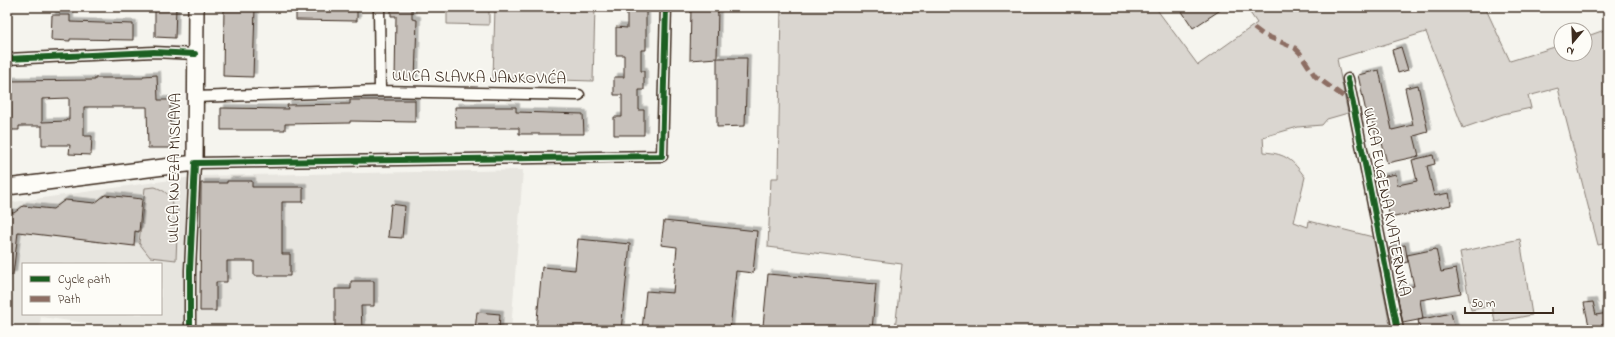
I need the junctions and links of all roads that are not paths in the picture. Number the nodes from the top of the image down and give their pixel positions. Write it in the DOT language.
graph roads {
  1 [pos="196,7"];
  2 [pos="379,7"];
  3 [pos="666,7"];
  4 [pos="195,54"];
  5 [pos="7,59"];
  6 [pos="1348,79"];
  7 [pos="380,91"];
  8 [pos="579,95"];
  9 [pos="195,97"];
  10 [pos="195,163"];
  11 [pos="7,187"];
  12 [pos="190,330"];
  13 [pos="1398,330"];
  1 -- 4 [label="main road, ULICA KNEZA MISLAVA"];
  2 -- 7 [label="street, ULICA SLAVKA JANKOVIĆA"];
  3 -- 10 [label="street"];
  4 -- 5 [label="street"];
  4 -- 9 [label="main road, ULICA KNEZA MISLAVA"];
  6 -- 13 [label="street, ULICA EUGENA KVATERNIKA"];
  7 -- 8 [label="street, ULICA SLAVKA JANKOVIĆA"];
  7 -- 9 [label="street, ULICA SLAVKA JANKOVIĆA"];
  9 -- 10 [label="main road, ULICA KNEZA MISLAVA"];
  10 -- 11 [label="main road"];
  10 -- 12 [label="street, ULICA KNEZA MISLAVA"];
}
